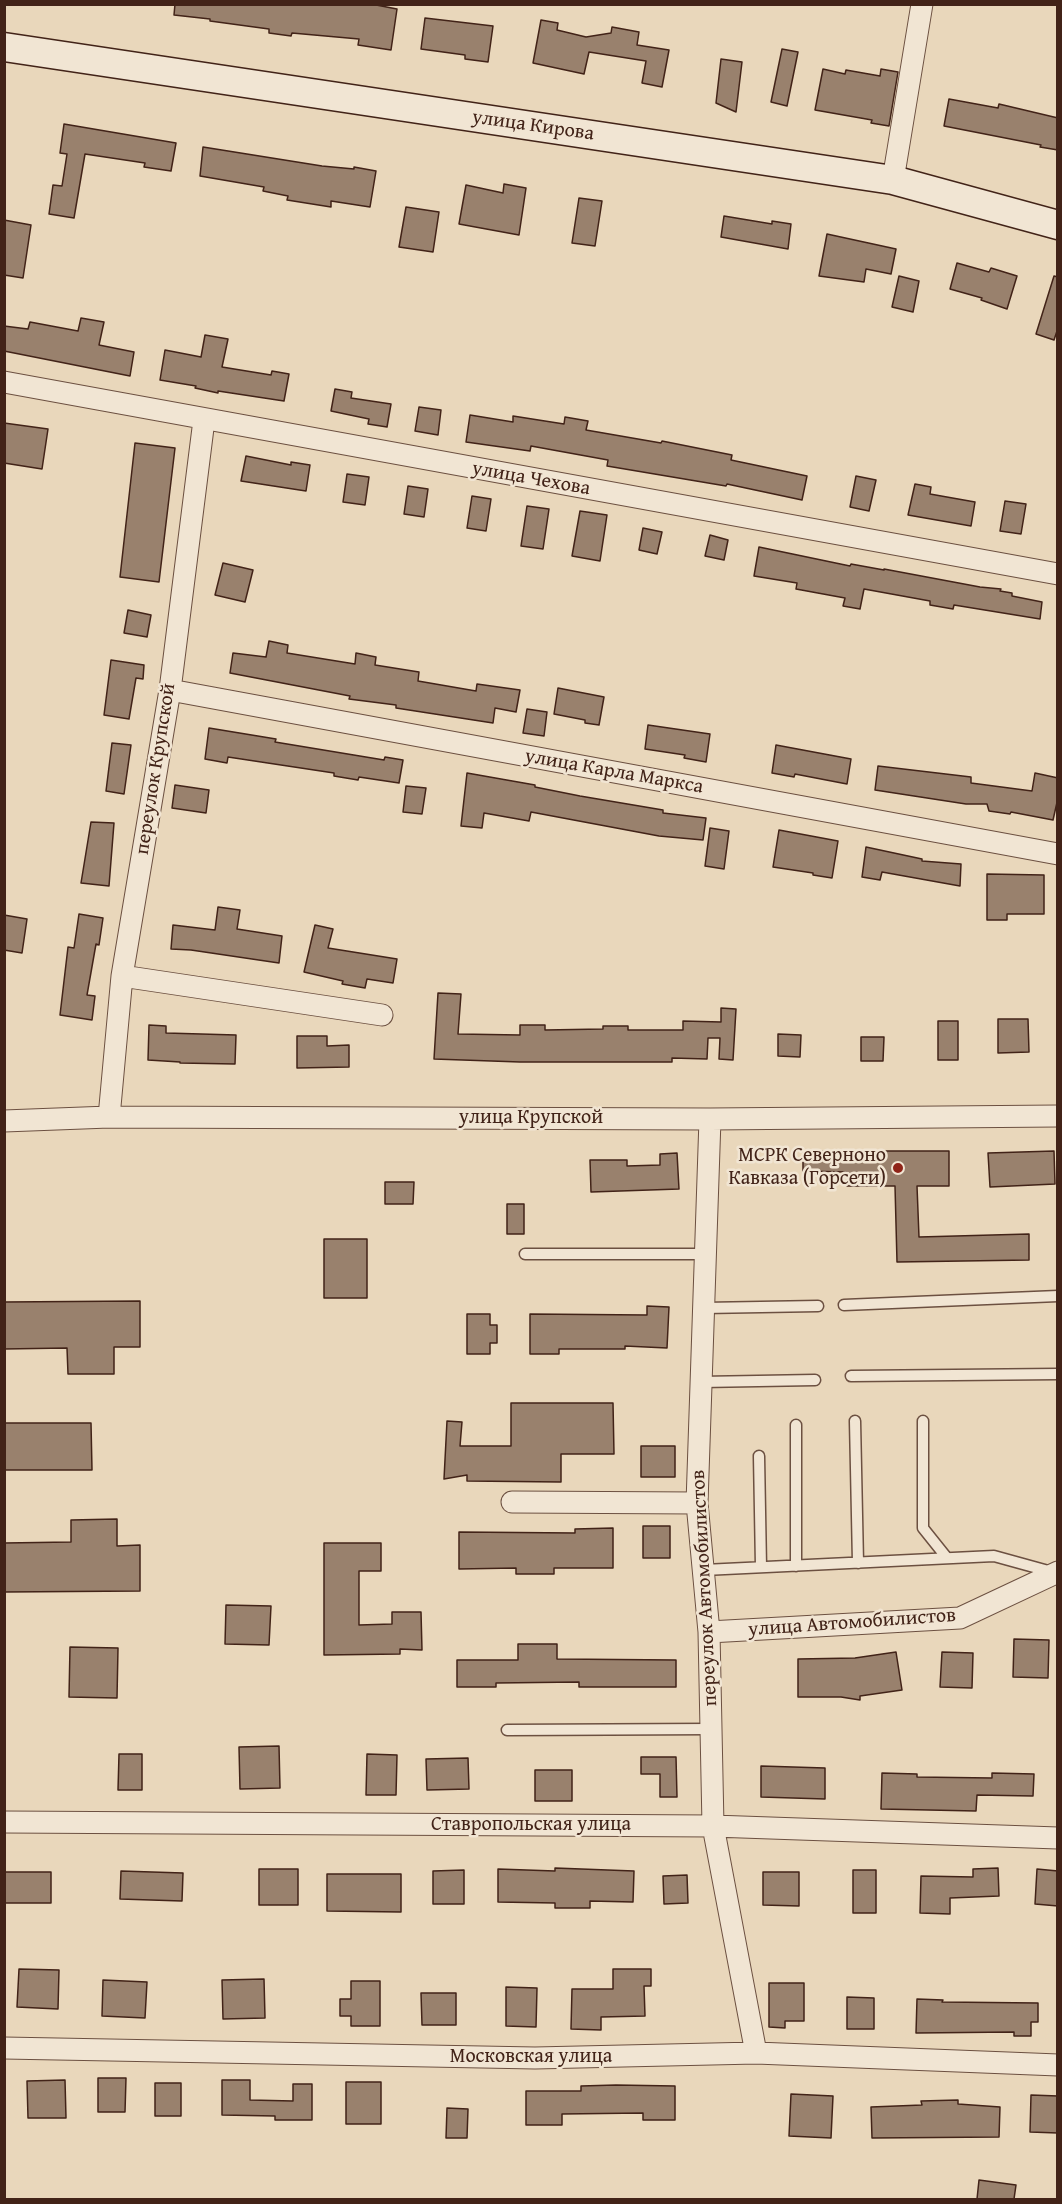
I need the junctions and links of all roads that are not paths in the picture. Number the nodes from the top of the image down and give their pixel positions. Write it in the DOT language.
graph roads {
  1 [pos="922,4"];
  2 [pos="4,47"];
  3 [pos="893,180"];
  4 [pos="1058,225"];
  5 [pos="4,382"];
  6 [pos="204,420"];
  7 [pos="1058,574"];
  8 [pos="170,690"];
  9 [pos="1058,854"];
  10 [pos="122,976"];
  11 [pos="382,1015"];
  12 [pos="1058,1116"];
  13 [pos="109,1117"];
  14 [pos="710,1119"];
  15 [pos="4,1121"];
  16 [pos="525,1254"];
  17 [pos="706,1254"];
  18 [pos="1058,1296"];
  19 [pos="844,1305"];
  20 [pos="818,1306"];
  21 [pos="704,1308"];
  22 [pos="1058,1374"];
  23 [pos="851,1376"];
  24 [pos="815,1380"];
  25 [pos="701,1382"];
  26 [pos="855,1421"];
  27 [pos="923,1421"];
  28 [pos="796,1425"];
  29 [pos="759,1456"];
  30 [pos="512,1502"];
  31 [pos="698,1503"];
  32 [pos="947,1558"];
  33 [pos="858,1563"];
  34 [pos="796,1566"];
  35 [pos="761,1567"];
  36 [pos="704,1570"];
  37 [pos="1057,1572"];
  38 [pos="709,1632"];
  39 [pos="711,1729"];
  40 [pos="507,1730"];
  41 [pos="4,1822"];
  42 [pos="713,1826"];
  43 [pos="1058,1838"];
  44 [pos="4,2048"];
  45 [pos="756,2053"];
  46 [pos="1058,2065"];
  1 -- 3 [label="street"];
  2 -- 3 [label="main road, улица Кирова"];
  3 -- 4 [label="main road, улица Кирова"];
  5 -- 6 [label="street, улица Чехова"];
  6 -- 7 [label="street, улица Чехова"];
  6 -- 8 [label="street, переулок Крупской"];
  8 -- 9 [label="street, улица Карла Маркса"];
  8 -- 10 [label="street, переулок Крупской"];
  10 -- 11 [label="street"];
  10 -- 13 [label="street, переулок Крупской"];
  12 -- 14 [label="street, улица Крупской"];
  13 -- 14 [label="street, улица Крупской"];
  13 -- 15 [label="street, улица Крупской"];
  14 -- 17 [label="street, переулок Автомобилистов"];
  16 -- 17 [label="lane"];
  17 -- 21 [label="street, переулок Автомобилистов"];
  18 -- 19 [label="lane"];
  20 -- 21 [label="lane"];
  21 -- 25 [label="street, переулок Автомобилистов"];
  22 -- 23 [label="lane"];
  24 -- 25 [label="lane"];
  25 -- 31 [label="street, переулок Автомобилистов"];
  26 -- 33 [label="lane"];
  27 -- 32 [label="lane"];
  28 -- 34 [label="lane"];
  29 -- 35 [label="lane"];
  30 -- 31 [label="street"];
  31 -- 36 [label="street, переулок Автомобилистов"];
  32 -- 33 [label="lane"];
  32 -- 37 [label="lane"];
  33 -- 34 [label="lane"];
  34 -- 35 [label="lane"];
  35 -- 36 [label="lane"];
  36 -- 38 [label="street, переулок Автомобилистов"];
  37 -- 38 [label="street, улица Автомобилистов"];
  38 -- 39 [label="street, переулок Автомобилистов"];
  39 -- 40 [label="lane"];
  39 -- 42 [label="street, переулок Автомобилистов"];
  41 -- 42 [label="street, Ставропольская улица"];
  42 -- 43 [label="street, Ставропольская улица"];
  42 -- 45 [label="street, переулок Автомобилистов"];
  44 -- 45 [label="street, Московская улица"];
  45 -- 46 [label="street, Московская улица"];
}
